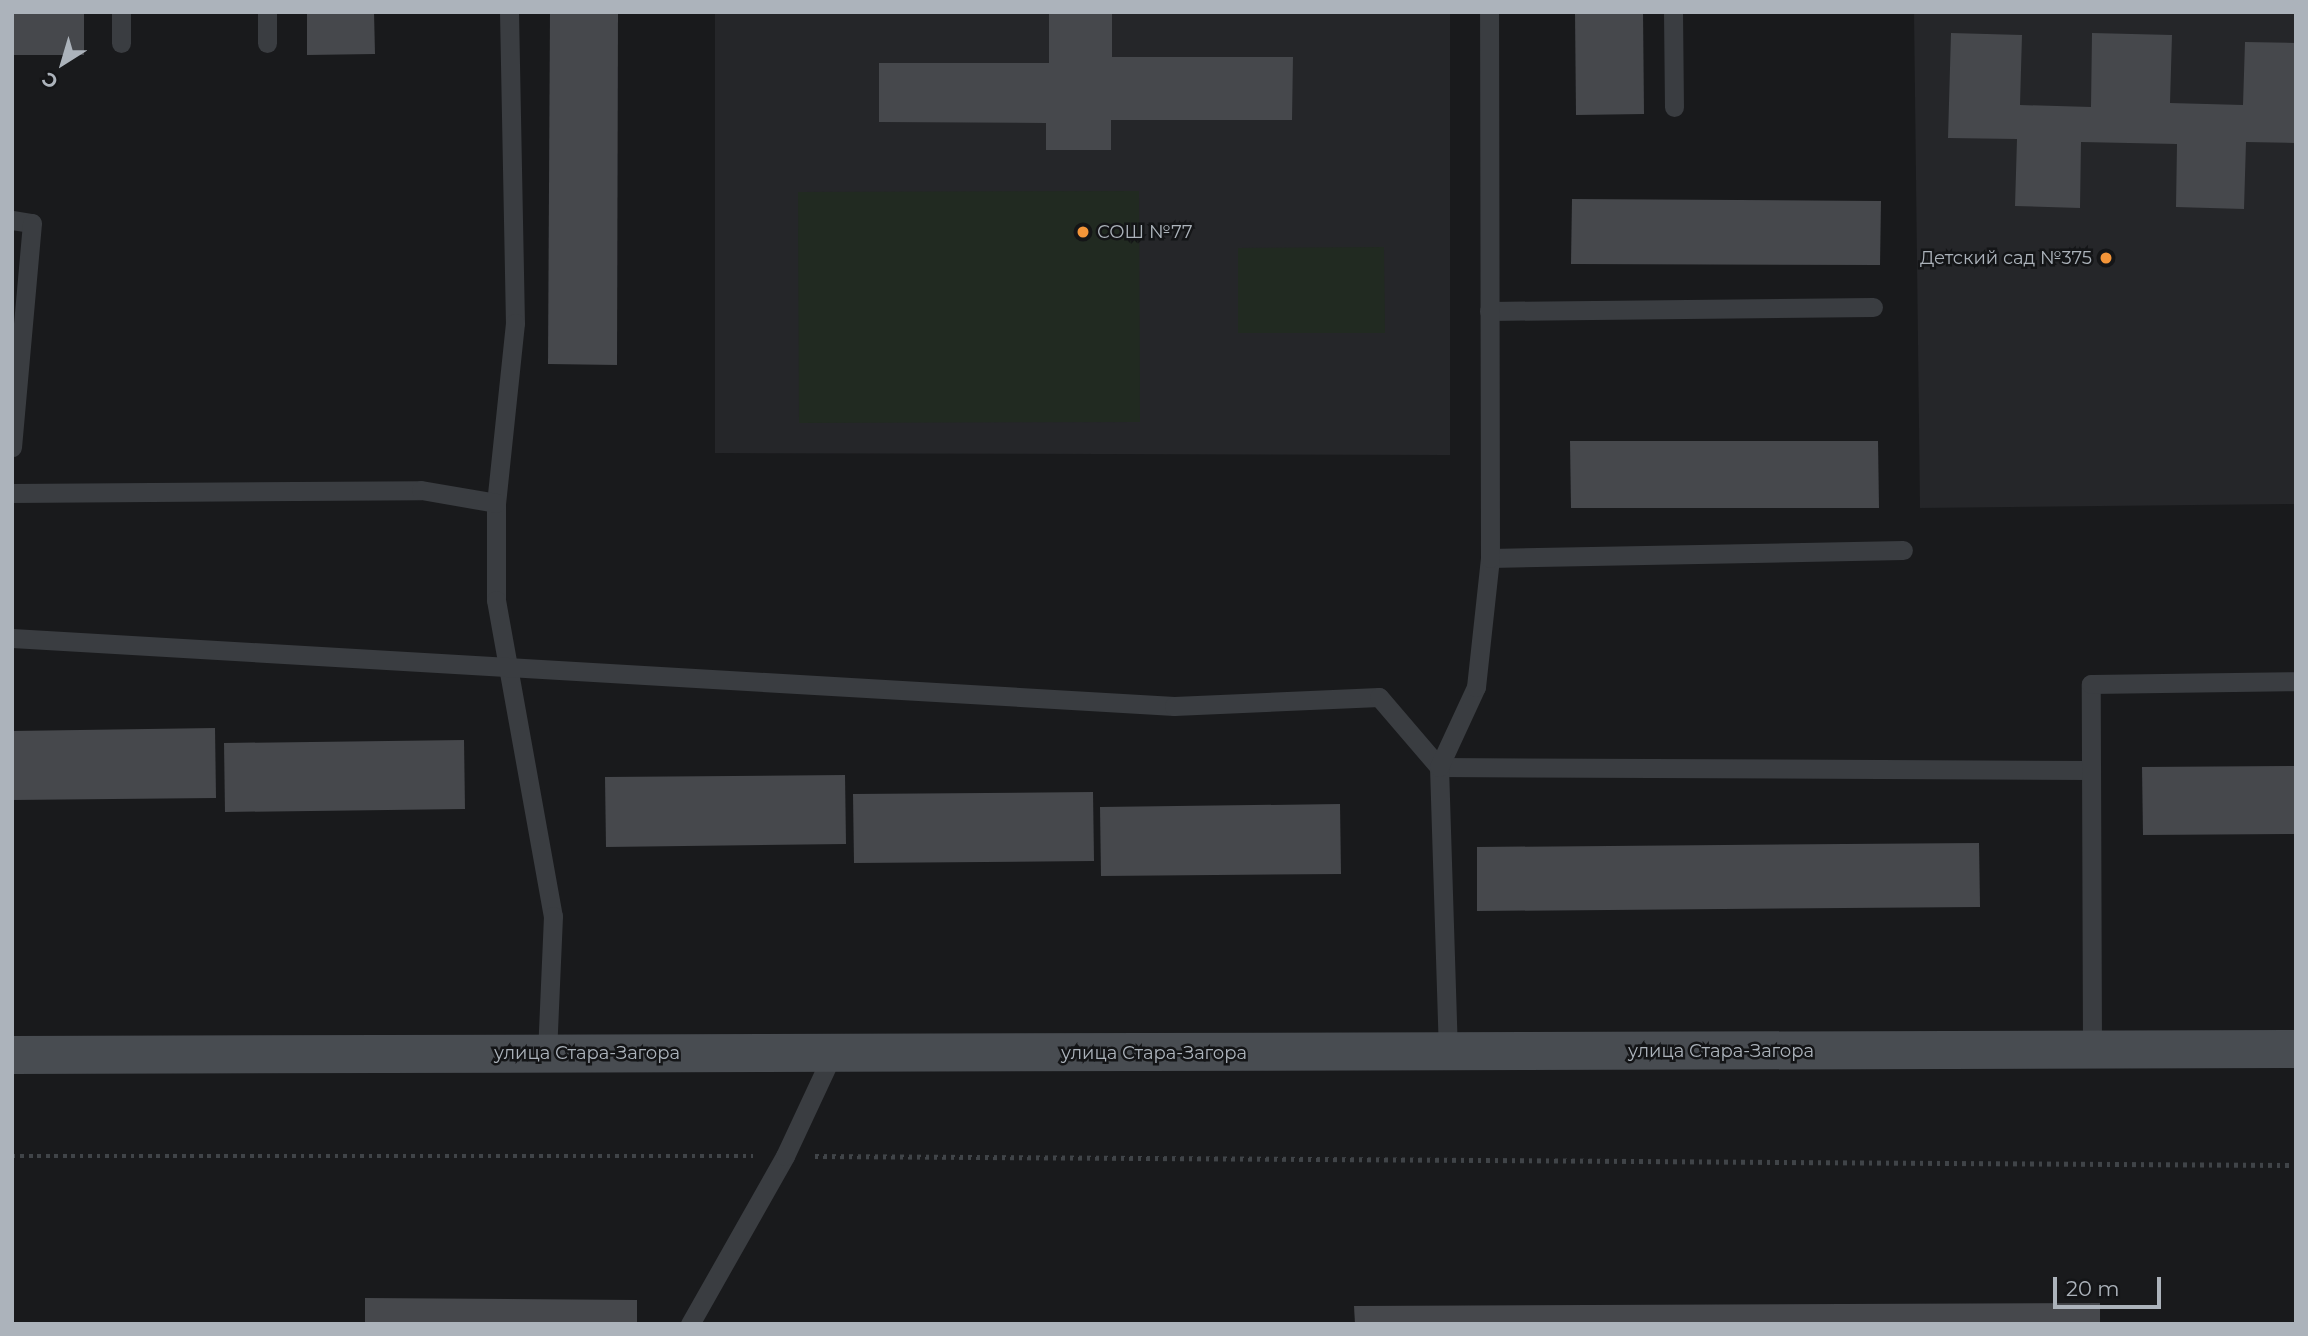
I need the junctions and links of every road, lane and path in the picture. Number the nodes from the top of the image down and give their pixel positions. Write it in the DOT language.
graph roads {
  1 [pos="121,12"];
  2 [pos="267,12"];
  3 [pos="509,12"];
  4 [pos="1489,12"];
  5 [pos="1673,12"];
  6 [pos="121,43"];
  7 [pos="267,43"];
  8 [pos="1674,107"];
  9 [pos="12,220"];
  10 [pos="1874,307"];
  11 [pos="1489,311"];
  12 [pos="12,447"];
  13 [pos="12,493"];
  14 [pos="496,503"];
  15 [pos="1903,550"];
  16 [pos="1490,558"];
  17 [pos="12,638"];
  18 [pos="510,665"];
  19 [pos="2296,681"];
  20 [pos="1439,767"];
  21 [pos="2091,770"];
  22 [pos="2092,1047"];
  23 [pos="2296,1049"];
  24 [pos="547,1053"];
  25 [pos="833,1053"];
  26 [pos="1448,1053"];
  27 [pos="12,1055"];
  28 [pos="12,1156"];
  29 [pos="785,1156"];
  30 [pos="2296,1165"];
  31 [pos="690,1324"];
  1 -- 6 [label="lane"];
  2 -- 7 [label="lane"];
  3 -- 14 [label="lane"];
  4 -- 11 [label="lane"];
  5 -- 8 [label="lane"];
  9 -- 12 [label="lane"];
  10 -- 11 [label="lane"];
  11 -- 16 [label="lane"];
  13 -- 14 [label="lane"];
  14 -- 18 [label="lane"];
  15 -- 16 [label="lane"];
  16 -- 20 [label="lane"];
  17 -- 18 [label="lane"];
  18 -- 20 [label="lane"];
  18 -- 24 [label="lane"];
  19 -- 21 [label="lane"];
  20 -- 21 [label="lane"];
  20 -- 26 [label="lane"];
  21 -- 22 [label="lane"];
  22 -- 23 [label="main road, улица Стара-Загора"];
  22 -- 26 [label="main road, улица Стара-Загора"];
  24 -- 25 [label="main road, улица Стара-Загора"];
  24 -- 27 [label="main road, улица Стара-Загора"];
  25 -- 26 [label="main road, улица Стара-Загора"];
  25 -- 29 [label="lane"];
  28 -- 29 [label="path"];
  29 -- 30 [label="path"];
  29 -- 31 [label="lane"];
}
